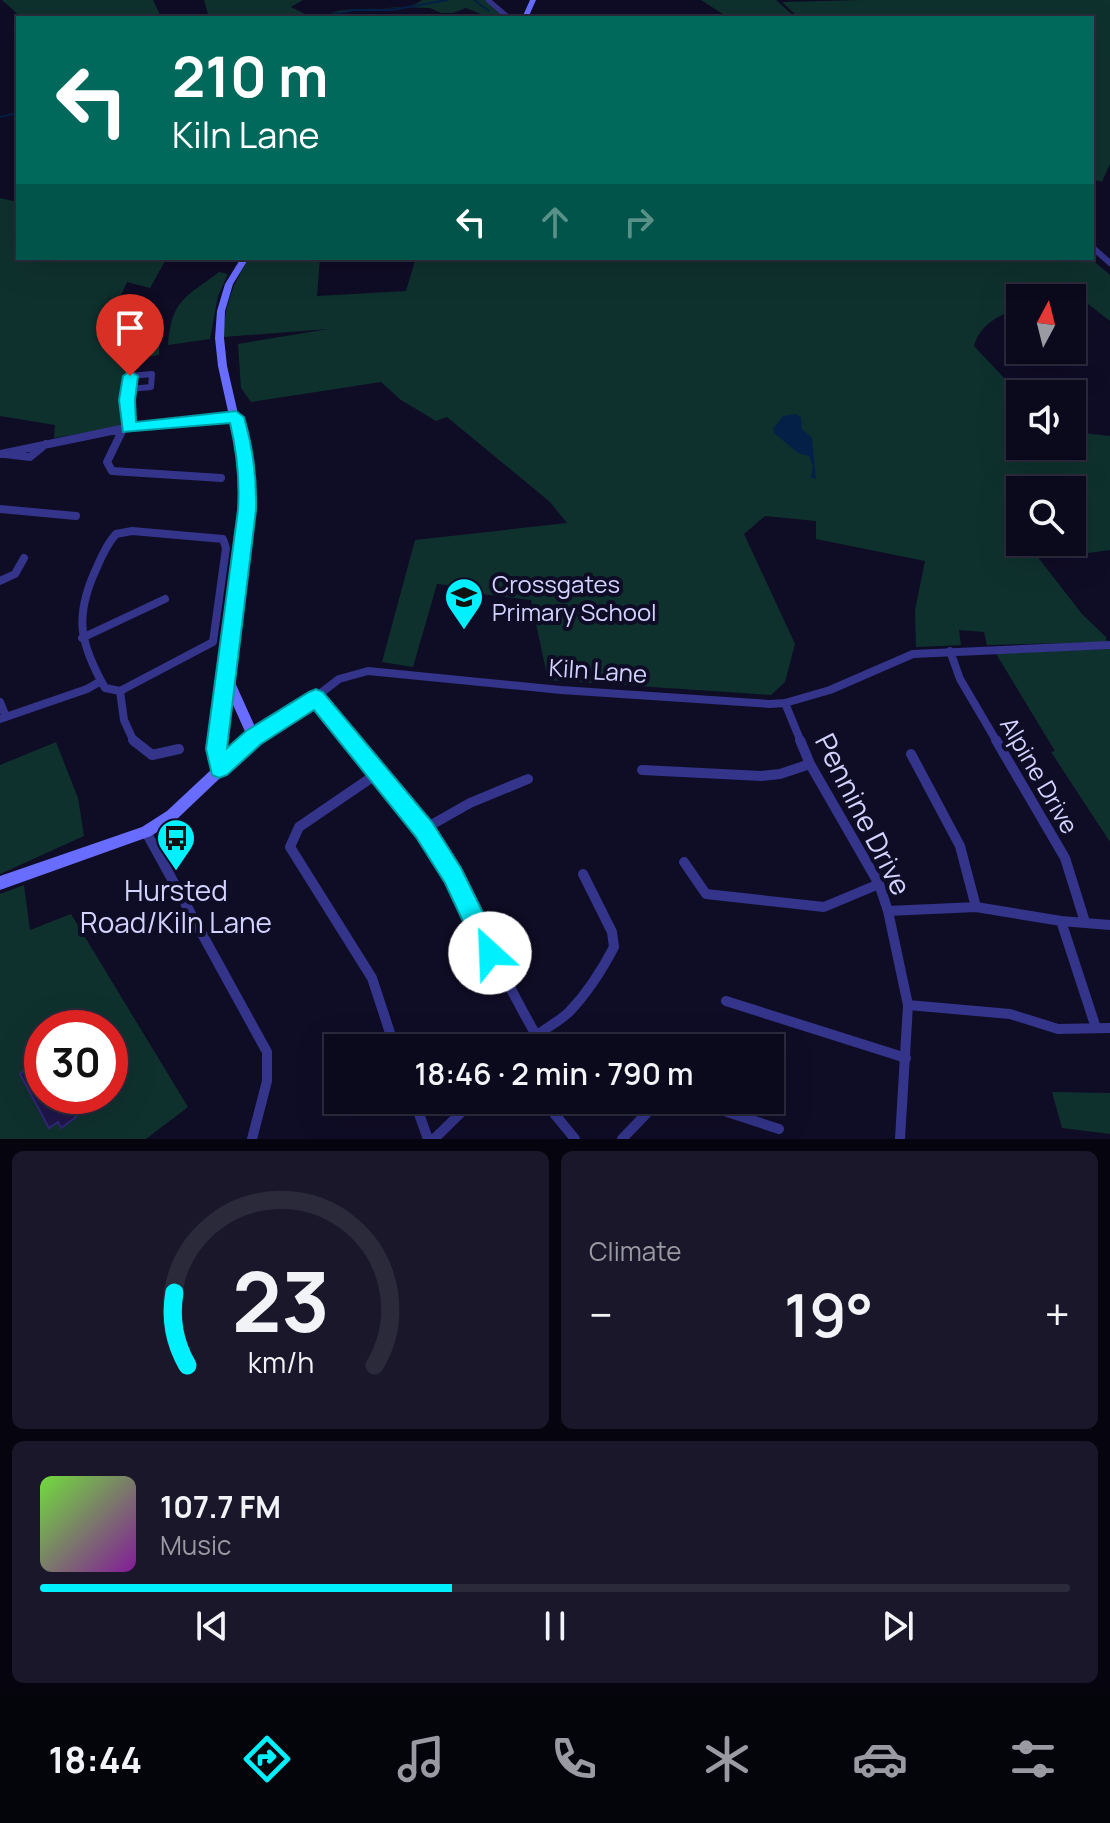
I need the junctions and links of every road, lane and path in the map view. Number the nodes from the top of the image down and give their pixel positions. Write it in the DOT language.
graph roads {
  1 [pos="488,0"];
  2 [pos="507,16"];
  3 [pos="1094,249"];
  4 [pos="244,260"];
  5 [pos="1110,263"];
  6 [pos="130,389"];
  7 [pos="236,417"];
  8 [pos="126,428"];
  9 [pos="0,454"];
  10 [pos="221,478"];
  11 [pos="0,509"];
  12 [pos="76,516"];
  13 [pos="24,558"];
  14 [pos="0,581"];
  15 [pos="165,599"];
  16 [pos="82,638"];
  17 [pos="1110,645"];
  18 [pos="950,651"];
  19 [pos="227,679"];
  20 [pos="101,681"];
  21 [pos="120,691"];
  22 [pos="316,698"];
  23 [pos="0,702"];
  24 [pos="785,703"];
  25 [pos="3,718"];
  26 [pos="254,738"];
  27 [pos="179,749"];
  28 [pos="911,754"];
  29 [pos="810,764"];
  30 [pos="219,768"];
  31 [pos="646,772"];
  32 [pos="378,773"];
  33 [pos="528,779"];
  34 [pos="424,829"];
  35 [pos="146,832"];
  36 [pos="684,862"];
  37 [pos="583,874"];
  38 [pos="0,883"];
  39 [pos="879,884"];
  40 [pos="976,907"];
  41 [pos="888,911"];
  42 [pos="1061,921"];
  43 [pos="1085,922"];
  44 [pos="1110,925"];
  45 [pos="726,1001"];
  46 [pos="908,1005"];
  47 [pos="1096,1028"];
  48 [pos="1110,1028"];
  49 [pos="535,1033"];
  50 [pos="390,1034"];
  51 [pos="906,1058"];
  52 [pos="420,1114"];
  53 [pos="459,1114"];
  54 [pos="554,1114"];
  55 [pos="646,1114"];
  56 [pos="733,1114"];
  57 [pos="779,1129"];
  58 [pos="252,1139"];
  59 [pos="431,1139"];
  60 [pos="575,1139"];
  61 [pos="622,1139"];
  62 [pos="900,1139"];
  1 -- 2 [label="street"];
  3 -- 5 [label="street"];
  4 -- 7 [label="main road"];
  6 -- 8 [label="street"];
  7 -- 8 [label="street"];
  7 -- 19 [label="main road"];
  8 -- 9 [label="street"];
  8 -- 10 [label="street"];
  11 -- 12 [label="street"];
  13 -- 14 [label="street"];
  15 -- 16 [label="street"];
  16 -- 20 [label="street"];
  16 -- 21 [label="street"];
  17 -- 18 [label="street, Kiln Lane"];
  18 -- 24 [label="street, Kiln Lane"];
  18 -- 43 [label="street, Alpine Drive"];
  19 -- 26 [label="main road"];
  19 -- 30 [label="main road"];
  20 -- 21 [label="street"];
  20 -- 25 [label="street"];
  21 -- 27 [label="street"];
  22 -- 24 [label="street, Kiln Lane"];
  22 -- 26 [label="street, Kiln Lane"];
  22 -- 32 [label="street"];
  23 -- 25 [label="street"];
  24 -- 29 [label="street, Pennine Drive"];
  26 -- 30 [label="main road"];
  28 -- 40 [label="street"];
  29 -- 31 [label="street"];
  29 -- 39 [label="street, Pennine Drive"];
  30 -- 35 [label="main road"];
  32 -- 34 [label="street"];
  32 -- 50 [label="street"];
  33 -- 34 [label="street"];
  34 -- 49 [label="street"];
  35 -- 38 [label="main road"];
  35 -- 58 [label="street"];
  36 -- 39 [label="street"];
  37 -- 49 [label="street"];
  39 -- 41 [label="street, Pennine Drive"];
  40 -- 41 [label="street"];
  40 -- 42 [label="street"];
  41 -- 46 [label="street, Pennine Drive"];
  42 -- 43 [label="street"];
  42 -- 47 [label="street"];
  43 -- 44 [label="street"];
  45 -- 51 [label="street"];
  46 -- 47 [label="street"];
  46 -- 51 [label="street, Pennine Drive"];
  47 -- 48 [label="street"];
  51 -- 62 [label="street, Pennine Drive"];
  52 -- 59 [label="street"];
  53 -- 59 [label="street"];
  54 -- 60 [label="street"];
  55 -- 61 [label="street"];
  56 -- 57 [label="street"];
}
